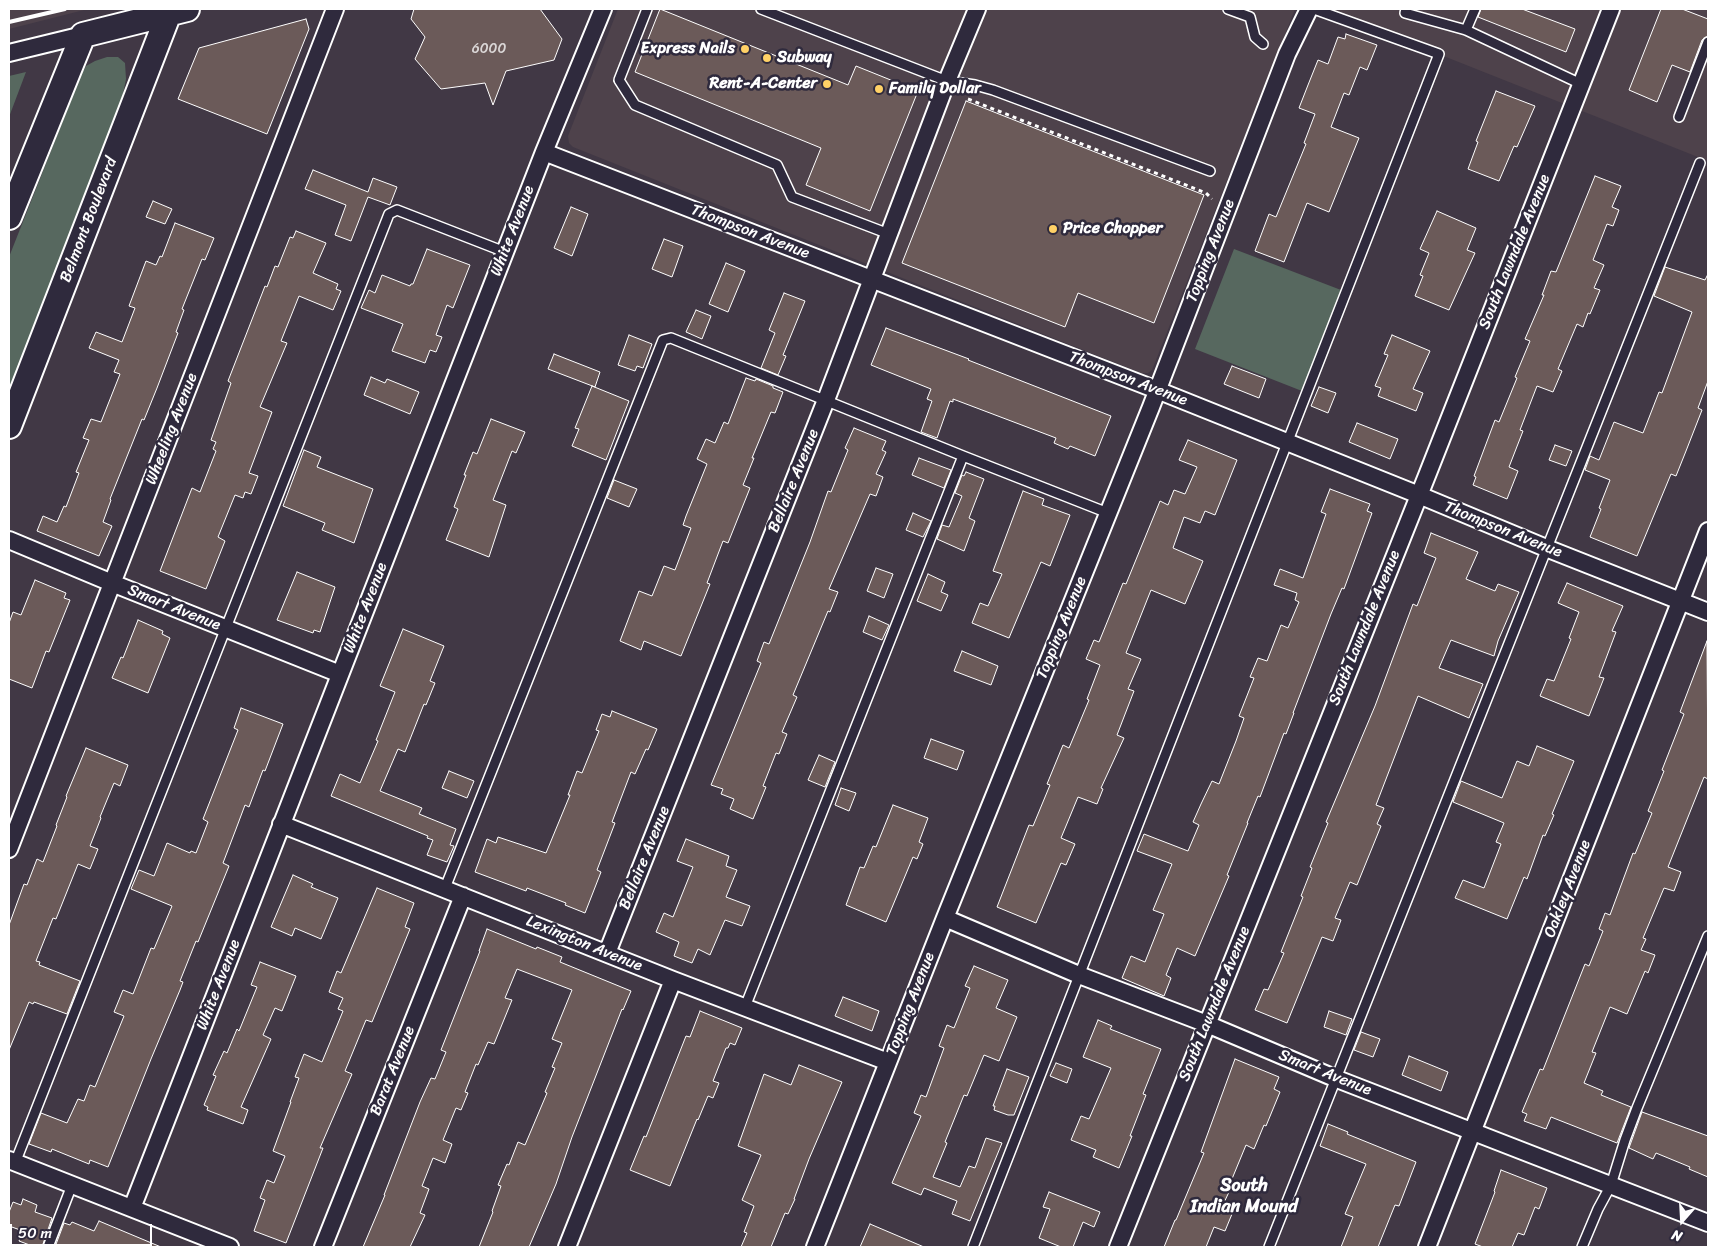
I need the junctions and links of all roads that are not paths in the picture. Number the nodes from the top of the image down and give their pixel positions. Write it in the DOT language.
graph roads {
  1 [pos="335,9"];
  2 [pos="603,9"];
  3 [pos="647,9"];
  4 [pos="761,9"];
  5 [pos="977,9"];
  6 [pos="1228,9"];
  7 [pos="1309,9"];
  8 [pos="1314,9"];
  9 [pos="1406,9"];
  10 [pos="1475,9"];
  11 [pos="1611,9"];
  12 [pos="178,11"];
  13 [pos="1466,30"];
  14 [pos="83,35"];
  15 [pos="1708,42"];
  16 [pos="1263,44"];
  17 [pos="9,53"];
  18 [pos="947,81"];
  19 [pos="1581,84"];
  20 [pos="1679,117"];
  21 [pos="544,152"];
  22 [pos="1700,163"];
  23 [pos="1210,171"];
  24 [pos="9,217"];
  25 [pos="889,234"];
  26 [pos="505,252"];
  27 [pos="872,279"];
  28 [pos="1157,390"];
  29 [pos="826,400"];
  30 [pos="9,426"];
  31 [pos="1288,442"];
  32 [pos="963,456"];
  33 [pos="1419,495"];
  34 [pos="1108,513"];
  35 [pos="1708,531"];
  36 [pos="9,540"];
  37 [pos="1546,548"];
  38 [pos="112,583"];
  39 [pos="1680,601"];
  40 [pos="1708,612"];
  41 [pos="227,629"];
  42 [pos="340,674"];
  43 [pos="281,824"];
  44 [pos="9,849"];
  45 [pos="445,888"];
  46 [pos="463,896"];
  47 [pos="945,918"];
  48 [pos="1708,936"];
  49 [pos="607,953"];
  50 [pos="1079,975"];
  51 [pos="673,980"];
  52 [pos="745,1007"];
  53 [pos="1207,1024"];
  54 [pos="888,1062"];
  55 [pos="1337,1079"];
  56 [pos="1473,1132"];
  57 [pos="12,1162"];
  58 [pos="72,1185"];
  59 [pos="1611,1185"];
  60 [pos="132,1208"];
  61 [pos="1708,1222"];
  62 [pos="203,1242"];
  63 [pos="48,1247"];
  64 [pos="230,1247"];
  65 [pos="324,1247"];
  66 [pos="567,1247"];
  67 [pos="815,1247"];
  68 [pos="973,1247"];
  69 [pos="1118,1247"];
  70 [pos="1269,1247"];
  71 [pos="1426,1247"];
  72 [pos="1582,1247"];
  1 -- 38 [label="street, Wheeling Avenue"];
  2 -- 21 [label="street, White Avenue"];
  3 -- 25 [label="lane"];
  4 -- 18 [label="lane"];
  5 -- 18 [label="street, Bellaire Avenue"];
  6 -- 16 [label="lane"];
  7 -- 28 [label="street, Topping Avenue"];
  8 -- 31 [label="lane"];
  9 -- 13 [label="lane"];
  10 -- 13 [label="lane"];
  11 -- 19 [label="street, South Lawndale Avenue"];
  12 -- 14 [label="main road"];
  12 -- 30 [label="main road, Belmont Boulevard"];
  13 -- 19 [label="lane"];
  14 -- 17 [label="street"];
  14 -- 24 [label="main road"];
  15 -- 20 [label="lane"];
  18 -- 23 [label="lane"];
  18 -- 25 [label="street, Bellaire Avenue"];
  19 -- 33 [label="street, South Lawndale Avenue"];
  21 -- 26 [label="street, White Avenue"];
  21 -- 27 [label="street, Thompson Avenue"];
  22 -- 37 [label="lane"];
  25 -- 27 [label="street, Bellaire Avenue"];
  26 -- 41 [label="lane"];
  26 -- 42 [label="street, White Avenue"];
  27 -- 28 [label="street, Thompson Avenue"];
  27 -- 29 [label="street, Bellaire Avenue"];
  28 -- 31 [label="street, Thompson Avenue"];
  28 -- 34 [label="street, Topping Avenue"];
  29 -- 32 [label="lane"];
  29 -- 45 [label="lane"];
  29 -- 49 [label="street, Bellaire Avenue"];
  31 -- 33 [label="street, Thompson Avenue"];
  31 -- 50 [label="lane"];
  32 -- 34 [label="lane"];
  32 -- 52 [label="lane"];
  33 -- 37 [label="street, Thompson Avenue"];
  33 -- 53 [label="street, South Lawndale Avenue"];
  34 -- 47 [label="street, Topping Avenue"];
  35 -- 39 [label="street, Oakley Avenue"];
  36 -- 38 [label="street, Smart Avenue"];
  37 -- 39 [label="street, Thompson Avenue"];
  37 -- 55 [label="lane"];
  38 -- 41 [label="street, Smart Avenue"];
  38 -- 44 [label="street, Wheeling Avenue"];
  39 -- 40 [label="street, Thompson Avenue"];
  39 -- 56 [label="street, Oakley Avenue"];
  41 -- 42 [label="street, Smart Avenue"];
  41 -- 57 [label="lane"];
  42 -- 43 [label="street, White Avenue"];
  43 -- 45 [label="street, Lexington Avenue"];
  43 -- 60 [label="street, White Avenue"];
  45 -- 46 [label="street, Lexington Avenue"];
  46 -- 49 [label="street, Lexington Avenue"];
  46 -- 65 [label="street, Barat Avenue"];
  47 -- 50 [label="street, Smart Avenue"];
  47 -- 54 [label="street, Topping Avenue"];
  48 -- 59 [label="lane"];
  49 -- 51 [label="street, Lexington Avenue"];
  50 -- 53 [label="street, Smart Avenue"];
  50 -- 68 [label="lane"];
  51 -- 52 [label="street, Lexington Avenue"];
  51 -- 66 [label="street"];
  52 -- 54 [label="street, Lexington Avenue"];
  53 -- 55 [label="street, Smart Avenue"];
  53 -- 69 [label="street, South Lawndale Avenue"];
  54 -- 67 [label="street, Topping Avenue"];
  55 -- 56 [label="street, Smart Avenue"];
  55 -- 70 [label="lane"];
  56 -- 59 [label="street, Smart Avenue"];
  56 -- 71 [label="street, Oakley Avenue"];
  57 -- 58 [label="street"];
  58 -- 60 [label="street"];
  58 -- 63 [label="lane"];
  59 -- 61 [label="street, Smart Avenue"];
  59 -- 72 [label="lane"];
  60 -- 62 [label="street"];
  62 -- 64 [label="street"];
}
